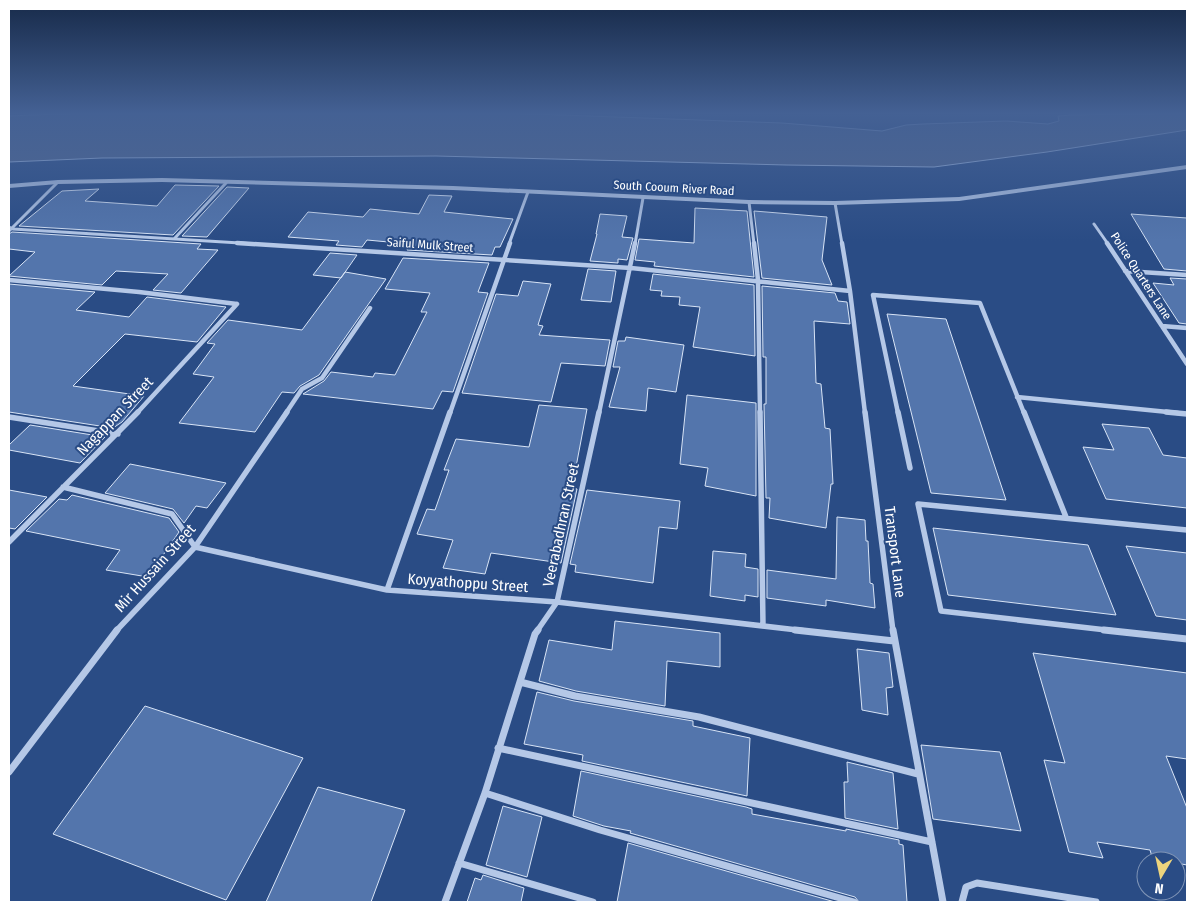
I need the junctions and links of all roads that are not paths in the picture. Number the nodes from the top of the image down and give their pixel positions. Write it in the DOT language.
graph roads {
  1 [pos="1187,166"];
  2 [pos="58,182"];
  3 [pos="226,183"];
  4 [pos="9,186"];
  5 [pos="528,192"];
  6 [pos="643,198"];
  7 [pos="749,202"];
  8 [pos="835,203"];
  9 [pos="1094,224"];
  10 [pos="10,229"];
  11 [pos="174,239"];
  12 [pos="504,259"];
  13 [pos="631,268"];
  14 [pos="1125,271"];
  15 [pos="1187,275"];
  16 [pos="9,280"];
  17 [pos="758,280"];
  18 [pos="850,291"];
  19 [pos="370,308"];
  20 [pos="1162,326"];
  21 [pos="1187,328"];
  22 [pos="1187,364"];
  23 [pos="1017,397"];
  24 [pos="1187,414"];
  25 [pos="9,417"];
  26 [pos="118,434"];
  27 [pos="910,468"];
  28 [pos="63,487"];
  29 [pos="1066,517"];
  30 [pos="1187,530"];
  31 [pos="9,542"];
  32 [pos="195,547"];
  33 [pos="387,590"];
  34 [pos="557,602"];
  35 [pos="763,625"];
  36 [pos="1187,639"];
  37 [pos="894,641"];
  38 [pos="520,682"];
  39 [pos="498,748"];
  40 [pos="9,772"];
  41 [pos="918,774"];
  42 [pos="485,793"];
  43 [pos="932,842"];
  44 [pos="459,863"];
  45 [pos="445,902"];
  46 [pos="593,902"];
  47 [pos="854,902"];
  48 [pos="943,902"];
  49 [pos="962,902"];
  50 [pos="1096,902"];
  1 -- 8 [label="street, South Cooum River Road"];
  2 -- 3 [label="street, South Cooum River Road"];
  2 -- 4 [label="street, South Cooum River Road"];
  2 -- 10 [label="street"];
  3 -- 5 [label="street, South Cooum River Road"];
  3 -- 11 [label="street"];
  5 -- 6 [label="street, South Cooum River Road"];
  5 -- 12 [label="street"];
  6 -- 7 [label="street, South Cooum River Road"];
  6 -- 13 [label="street, Veerabadhran Street"];
  7 -- 8 [label="street, South Cooum River Road"];
  7 -- 17 [label="street"];
  8 -- 18 [label="street, Transport Lane"];
  9 -- 14 [label="street, Police Quarters Lane"];
  10 -- 11 [label="street, Saiful Mulk Street"];
  11 -- 12 [label="street, Saiful Mulk Street"];
  12 -- 13 [label="street, Saiful Mulk Street"];
  12 -- 33 [label="street"];
  13 -- 17 [label="street, Saiful Mulk Street"];
  13 -- 34 [label="street, Veerabadhran Street"];
  14 -- 15 [label="street"];
  14 -- 20 [label="street, Police Quarters Lane"];
  16 -- 26 [label="street, Nagappan Street"];
  17 -- 18 [label="street, Saiful Mulk Street"];
  17 -- 35 [label="street"];
  18 -- 37 [label="street, Transport Lane"];
  19 -- 32 [label="street, Mir Hussain Street"];
  20 -- 21 [label="street"];
  20 -- 22 [label="street, Police Quarters Lane"];
  23 -- 24 [label="street"];
  23 -- 27 [label="street"];
  23 -- 29 [label="street"];
  25 -- 26 [label="street"];
  26 -- 28 [label="street, Nagappan Street"];
  28 -- 31 [label="street, Nagappan Street"];
  28 -- 32 [label="street"];
  29 -- 30 [label="street"];
  29 -- 36 [label="street"];
  32 -- 33 [label="street, Koyyathoppu Street"];
  32 -- 40 [label="street, Mir Hussain Street"];
  33 -- 34 [label="street, Koyyathoppu Street"];
  34 -- 35 [label="street, Koyyathoppu Street"];
  34 -- 38 [label="street, Veerabadhran Street"];
  35 -- 37 [label="street, Koyyathoppu Street"];
  37 -- 41 [label="street, Transport Lane"];
  38 -- 39 [label="street, Veerabadhran Street"];
  38 -- 41 [label="street"];
  39 -- 42 [label="street, Veerabadhran Street"];
  39 -- 43 [label="street"];
  41 -- 43 [label="street, Transport Lane"];
  42 -- 44 [label="street, Veerabadhran Street"];
  42 -- 47 [label="street"];
  43 -- 48 [label="street, Transport Lane"];
  44 -- 45 [label="street, Veerabadhran Street"];
  44 -- 46 [label="street"];
  49 -- 50 [label="street"];
}
